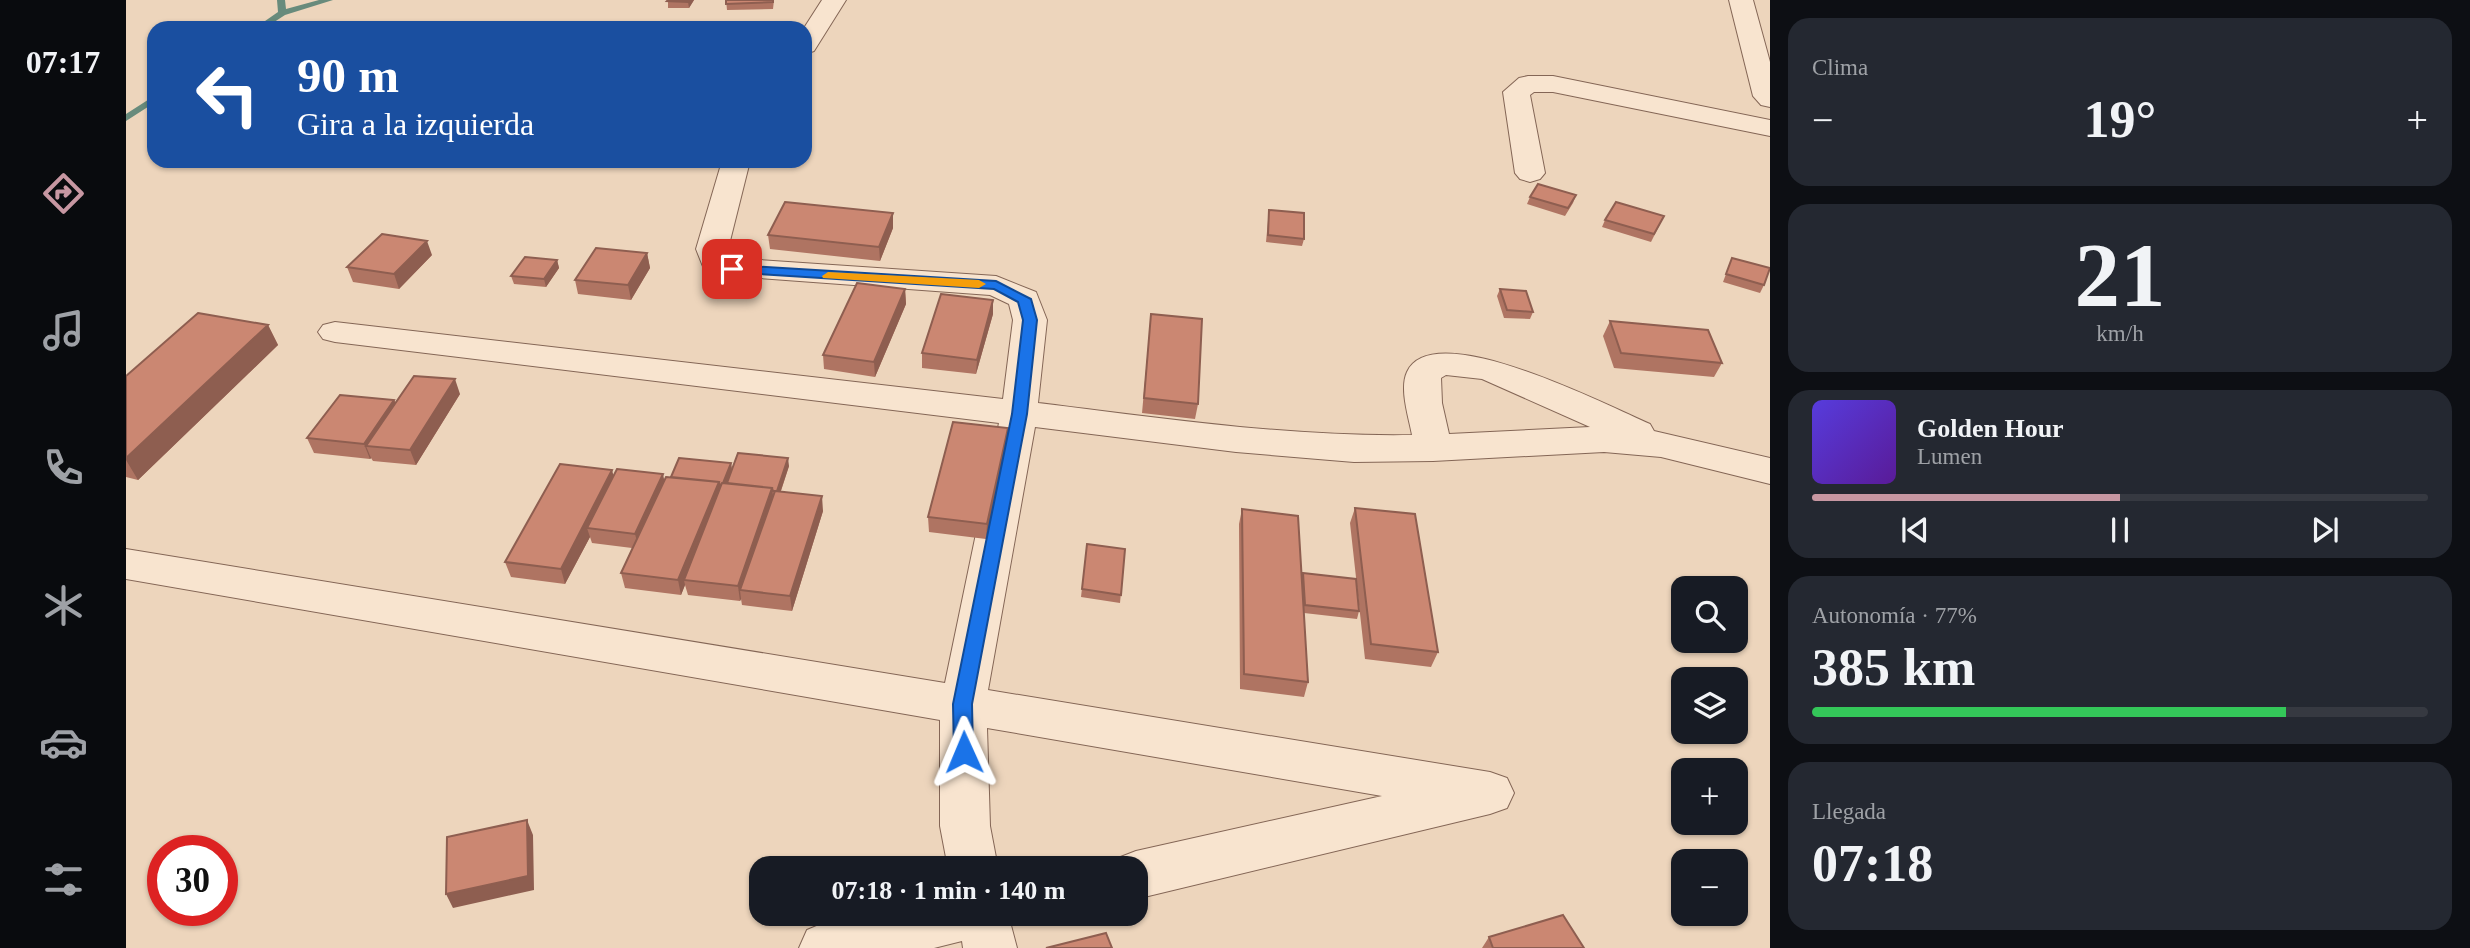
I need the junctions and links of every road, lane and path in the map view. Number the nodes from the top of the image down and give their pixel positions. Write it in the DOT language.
graph roads {
  1 [pos="834,0"];
  2 [pos="1741,0"];
  3 [pos="812,35"];
  4 [pos="1770,99"];
  5 [pos="1770,128"];
  6 [pos="733,168"];
  7 [pos="1530,173"];
  8 [pos="335,332"];
  9 [pos="1019,414"];
  10 [pos="1661,444"];
  11 [pos="1433,448"];
  12 [pos="1770,471"];
  13 [pos="126,564"];
  14 [pos="963,704"];
  15 [pos="971,856"];
  16 [pos="1148,873"];
  17 [pos="921,926"];
  18 [pos="985,926"];
  19 [pos="826,948"];
  20 [pos="990,948"];
  1 -- 3 [label="street"];
  2 -- 4 [label="street"];
  5 -- 7 [label="street"];
  6 -- 9 [label="street"];
  8 -- 9 [label="street"];
  9 -- 11 [label="street"];
  9 -- 14 [label="street"];
  10 -- 11 [label="street"];
  10 -- 11 [label="street"];
  10 -- 12 [label="street"];
  13 -- 14 [label="street"];
  14 -- 15 [label="street"];
  14 -- 16 [label="street"];
  17 -- 19 [label="street"];
  18 -- 20 [label="street"];
}
